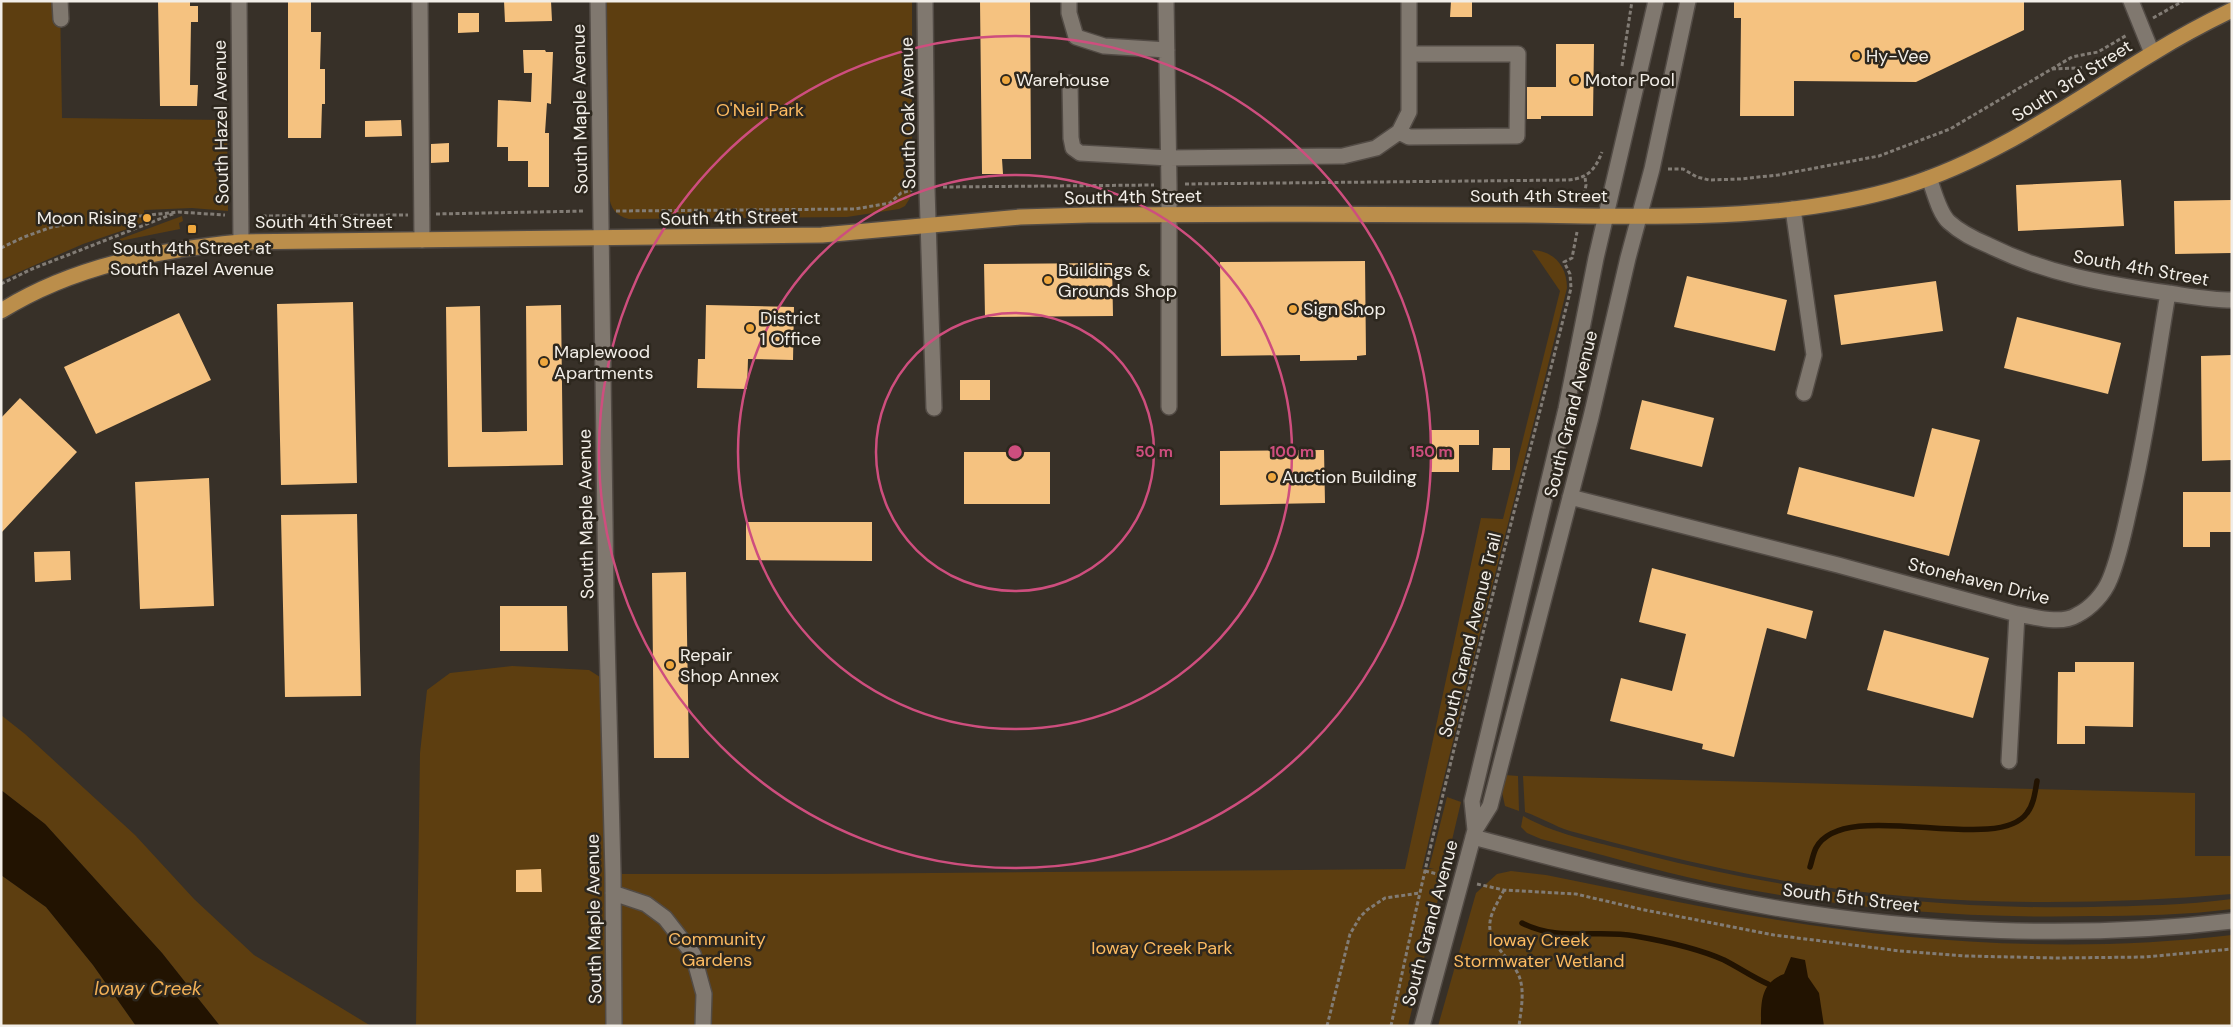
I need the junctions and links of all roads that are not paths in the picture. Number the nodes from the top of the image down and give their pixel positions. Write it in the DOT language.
graph roads {
  1 [pos="60,1"];
  2 [pos="238,1"];
  3 [pos="420,1"];
  4 [pos="598,1"];
  5 [pos="926,1"];
  6 [pos="1069,1"];
  7 [pos="1166,1"];
  8 [pos="1408,1"];
  9 [pos="1656,1"];
  10 [pos="1688,1"];
  11 [pos="2131,1"];
  12 [pos="2232,10"];
  13 [pos="61,19"];
  14 [pos="1167,50"];
  15 [pos="2152,53"];
  16 [pos="1409,54"];
  17 [pos="1070,82"];
  18 [pos="1400,132"];
  19 [pos="1169,158"];
  20 [pos="1929,178"];
  21 [pos="1793,209"];
  22 [pos="1169,215"];
  23 [pos="1606,215"];
  24 [pos="1640,215"];
  25 [pos="929,225"];
  26 [pos="601,238"];
  27 [pos="422,240"];
  28 [pos="241,242"];
  29 [pos="2168,293"];
  30 [pos="2232,300"];
  31 [pos="1,311"];
  32 [pos="1804,393"];
  33 [pos="1169,407"];
  34 [pos="934,408"];
  35 [pos="1570,497"];
  36 [pos="2018,614"];
  37 [pos="2009,761"];
  38 [pos="1474,834"];
  39 [pos="613,893"];
  40 [pos="2232,921"];
  41 [pos="614,1026"];
  42 [pos="703,1026"];
  43 [pos="1422,1026"];
  1 -- 13 [label="street"];
  2 -- 28 [label="street, South Hazel Avenue"];
  3 -- 27 [label="street"];
  4 -- 26 [label="street, South Maple Avenue"];
  5 -- 25 [label="street, South Oak Avenue"];
  6 -- 14 [label="street"];
  7 -- 14 [label="street"];
  8 -- 16 [label="street"];
  9 -- 23 [label="street, South Grand Avenue"];
  10 -- 24 [label="street, South Grand Avenue"];
  11 -- 15 [label="street"];
  12 -- 15 [label="main road, South 3rd Street"];
  14 -- 19 [label="street"];
  15 -- 20 [label="main road, South 3rd Street"];
  16 -- 18 [label="street"];
  16 -- 18 [label="street"];
  17 -- 19 [label="street"];
  18 -- 19 [label="street"];
  19 -- 22 [label="street"];
  20 -- 21 [label="main road, South 4th Street"];
  20 -- 29 [label="street, South 4th Street"];
  21 -- 24 [label="main road, South 4th Street"];
  21 -- 32 [label="street"];
  22 -- 23 [label="main road, South 4th Street"];
  22 -- 25 [label="main road, South 4th Street"];
  22 -- 33 [label="street"];
  23 -- 24 [label="main road, South 4th Street"];
  23 -- 38 [label="street, South Grand Avenue"];
  24 -- 35 [label="street, South Grand Avenue"];
  25 -- 26 [label="main road, South 4th Street"];
  25 -- 34 [label="street, South Oak Avenue"];
  26 -- 27 [label="main road, South 4th Street"];
  26 -- 39 [label="street, South Maple Avenue"];
  27 -- 28 [label="main road, South 4th Street"];
  28 -- 31 [label="main road, South 4th Street"];
  29 -- 30 [label="street, South 4th Street"];
  29 -- 36 [label="street, Stonehaven Drive"];
  35 -- 36 [label="street, Stonehaven Drive"];
  35 -- 38 [label="street, South Grand Avenue"];
  36 -- 37 [label="street"];
  38 -- 40 [label="street, South 5th Street"];
  38 -- 43 [label="street, South Grand Avenue"];
  39 -- 41 [label="street, South Maple Avenue"];
  39 -- 42 [label="street"];
}
